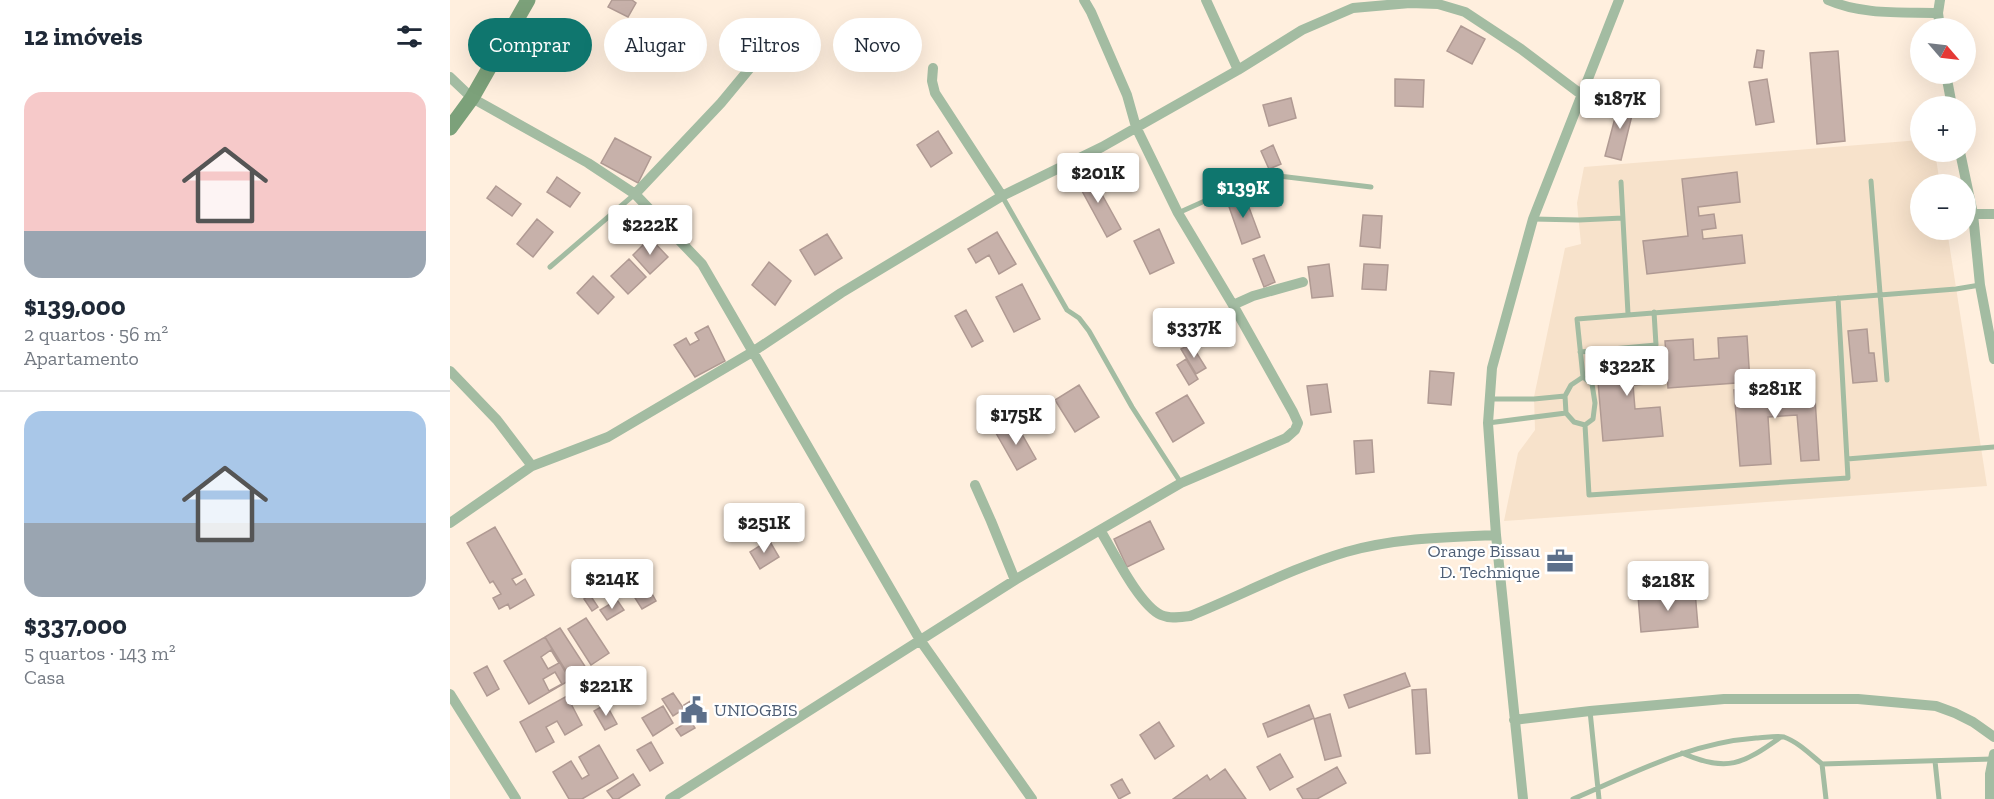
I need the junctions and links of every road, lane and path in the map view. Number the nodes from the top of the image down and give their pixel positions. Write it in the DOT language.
graph roads {
  1 [pos="528,0"];
  2 [pos="1084,0"];
  3 [pos="1206,0"];
  4 [pos="1619,0"];
  5 [pos="1828,0"];
  6 [pos="1940,0"];
  7 [pos="1938,13"];
  8 [pos="1939,18"];
  9 [pos="933,68"];
  10 [pos="1238,70"];
  11 [pos="747,72"];
  12 [pos="450,76"];
  13 [pos="1582,95"];
  14 [pos="472,98"];
  15 [pos="1136,127"];
  16 [pos="450,128"];
  17 [pos="1871,181"];
  18 [pos="1621,182"];
  19 [pos="1371,187"];
  20 [pos="635,194"];
  21 [pos="1002,196"];
  22 [pos="1178,213"];
  23 [pos="1976,214"];
  24 [pos="1994,214"];
  25 [pos="1623,218"];
  26 [pos="1533,219"];
  27 [pos="1975,240"];
  28 [pos="550,267"];
  29 [pos="1303,282"];
  30 [pos="1980,285"];
  31 [pos="1880,295"];
  32 [pos="1838,298"];
  33 [pos="1233,305"];
  34 [pos="1654,312"];
  35 [pos="1628,314"];
  36 [pos="754,351"];
  37 [pos="1580,352"];
  38 [pos="1994,359"];
  39 [pos="450,371"];
  40 [pos="1583,377"];
  41 [pos="1887,380"];
  42 [pos="1565,396"];
  43 [pos="1489,399"];
  44 [pos="1566,413"];
  45 [pos="1488,423"];
  46 [pos="1585,425"];
  47 [pos="1994,447"];
  48 [pos="1847,459"];
  49 [pos="532,466"];
  50 [pos="1181,483"];
  51 [pos="975,485"];
  52 [pos="450,523"];
  53 [pos="1100,530"];
  54 [pos="1496,535"];
  55 [pos="1015,580"];
  56 [pos="920,639"];
  57 [pos="450,694"];
  58 [pos="1590,711"];
  59 [pos="1514,720"];
  60 [pos="1782,736"];
  61 [pos="1994,737"];
  62 [pos="1682,753"];
  63 [pos="1993,756"];
  64 [pos="1935,761"];
  65 [pos="1821,764"];
  66 [pos="1598,788"];
  67 [pos="516,799"];
  68 [pos="670,799"];
  69 [pos="1032,799"];
  70 [pos="1523,799"];
  71 [pos="1573,799"];
  72 [pos="1599,799"];
  73 [pos="1826,799"];
  74 [pos="1939,799"];
  75 [pos="1990,799"];
  1 -- 14 [label="street"];
  2 -- 15 [label="street"];
  3 -- 10 [label="street"];
  4 -- 13 [label="street"];
  5 -- 7 [label="street"];
  6 -- 7 [label="street"];
  7 -- 8 [label="street"];
  9 -- 21 [label="street"];
  10 -- 13 [label="street"];
  10 -- 15 [label="street"];
  11 -- 20 [label="street"];
  12 -- 14 [label="street"];
  13 -- 26 [label="street"];
  14 -- 16 [label="street"];
  14 -- 20 [label="street"];
  15 -- 21 [label="street"];
  15 -- 22 [label="street"];
  17 -- 31 [label="lane"];
  18 -- 25 [label="lane"];
  19 -- 22 [label="lane"];
  20 -- 28 [label="lane"];
  20 -- 36 [label="street"];
  21 -- 36 [label="street"];
  21 -- 50 [label="lane"];
  22 -- 33 [label="street"];
  23 -- 24 [label="street"];
  25 -- 26 [label="lane"];
  25 -- 35 [label="lane"];
  26 -- 43 [label="street"];
  27 -- 30 [label="street"];
  29 -- 33 [label="street"];
  30 -- 31 [label="lane"];
  30 -- 38 [label="street"];
  31 -- 32 [label="lane"];
  31 -- 41 [label="lane"];
  32 -- 34 [label="lane"];
  32 -- 48 [label="lane"];
  33 -- 50 [label="street"];
  34 -- 35 [label="lane"];
  34 -- 37 [label="lane"];
  35 -- 37 [label="lane"];
  36 -- 49 [label="street"];
  36 -- 56 [label="street"];
  37 -- 40 [label="lane"];
  39 -- 49 [label="street"];
  40 -- 42 [label="lane"];
  40 -- 46 [label="lane"];
  42 -- 43 [label="lane"];
  42 -- 44 [label="lane"];
  43 -- 45 [label="street"];
  44 -- 45 [label="lane"];
  44 -- 46 [label="lane"];
  45 -- 54 [label="street"];
  46 -- 48 [label="lane"];
  47 -- 48 [label="lane"];
  49 -- 52 [label="street"];
  50 -- 53 [label="street"];
  51 -- 55 [label="street"];
  53 -- 54 [label="street"];
  53 -- 55 [label="street"];
  54 -- 59 [label="street"];
  55 -- 56 [label="street"];
  56 -- 68 [label="street"];
  56 -- 69 [label="street"];
  57 -- 67 [label="street"];
  58 -- 59 [label="street"];
  58 -- 61 [label="street"];
  58 -- 66 [label="lane"];
  59 -- 70 [label="street"];
  60 -- 62 [label="lane"];
  60 -- 62 [label="lane"];
  60 -- 65 [label="lane"];
  62 -- 66 [label="lane"];
  63 -- 64 [label="lane"];
  63 -- 75 [label="street"];
  64 -- 65 [label="lane"];
  64 -- 74 [label="lane"];
  65 -- 73 [label="lane"];
  66 -- 71 [label="lane"];
  66 -- 72 [label="lane"];
}
